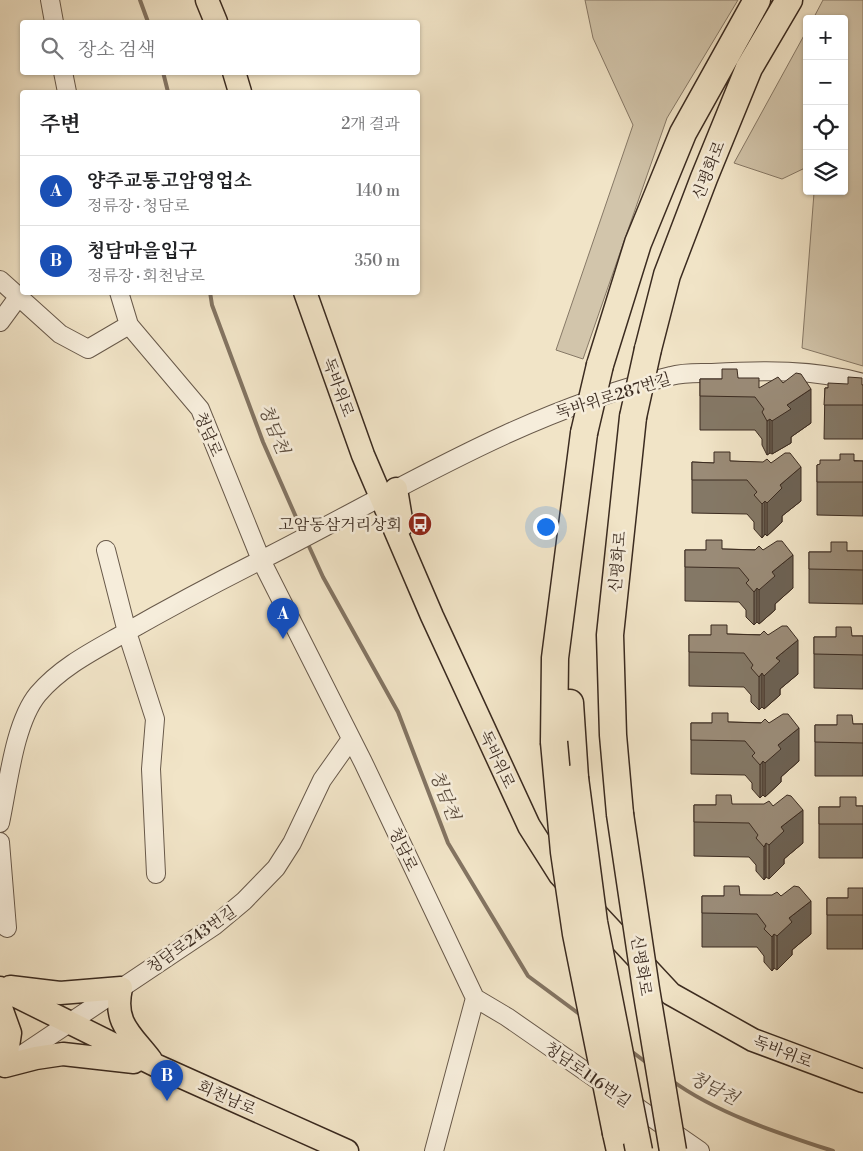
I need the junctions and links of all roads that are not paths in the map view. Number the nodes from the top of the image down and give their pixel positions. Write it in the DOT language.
graph roads {
  1 [pos="50,0"];
  2 [pos="207,0"];
  3 [pos="757,0"];
  4 [pos="789,0"];
  5 [pos="54,20"];
  6 [pos="215,20"];
  7 [pos="64,75"];
  8 [pos="235,75"];
  9 [pos="67,90"];
  10 [pos="239,90"];
  11 [pos="0,280"];
  12 [pos="121,295"];
  13 [pos="306,295"];
  14 [pos="19,296"];
  15 [pos="0,322"];
  16 [pos="129,325"];
  17 [pos="863,383"];
  18 [pos="391,490"];
  19 [pos="106,550"];
  20 [pos="265,558"];
  21 [pos="562,588"];
  22 [pos="127,632"];
  23 [pos="352,739"];
  24 [pos="0,823"];
  25 [pos="0,842"];
  26 [pos="156,874"];
  27 [pos="7,928"];
  28 [pos="0,987"];
  29 [pos="121,988"];
  30 [pos="475,998"];
  31 [pos="0,1005"];
  32 [pos="68,1023"];
  33 [pos="155,1065"];
  34 [pos="3,1068"];
  35 [pos="863,1081"];
  36 [pos="618,1142"];
  37 [pos="347,1151"];
  38 [pos="434,1151"];
  39 [pos="639,1151"];
  40 [pos="673,1151"];
  41 [pos="700,1151"];
  1 -- 5 [label="street"];
  2 -- 6 [label="main road"];
  3 -- 21 [label="highway, bridge"];
  4 -- 40 [label="highway, 신평화로, bridge"];
  7 -- 9 [label="street"];
  8 -- 10 [label="main road"];
  11 -- 14 [label="street"];
  12 -- 16 [label="street, 청담로"];
  13 -- 18 [label="main road, 독바위로"];
  14 -- 15 [label="street"];
  14 -- 16 [label="street"];
  16 -- 20 [label="street, 청담로"];
  17 -- 18 [label="street, 독바위로287번길"];
  18 -- 20 [label="street"];
  18 -- 35 [label="main road, 독바위로"];
  19 -- 22 [label="street"];
  20 -- 22 [label="street"];
  20 -- 23 [label="street, 청담로"];
  21 -- 36 [label="highway, bridge"];
  21 -- 39 [label="highway, bridge"];
  22 -- 24 [label="street"];
  22 -- 26 [label="street"];
  23 -- 29 [label="street, 청담로243번길"];
  23 -- 30 [label="street, 청담로"];
  25 -- 27 [label="street"];
  28 -- 29 [label="main road"];
  28 -- 32 [label="main road, 회천남로"];
  29 -- 32 [label="street, 청담로243번길"];
  29 -- 33 [label="main road"];
  30 -- 38 [label="street"];
  30 -- 41 [label="street, 청담로116번길"];
  31 -- 34 [label="main road"];
  32 -- 33 [label="main road, 회천남로"];
  32 -- 34 [label="street, 청담로243번길"];
  33 -- 34 [label="main road"];
  33 -- 37 [label="main road, 회천남로"];
}
